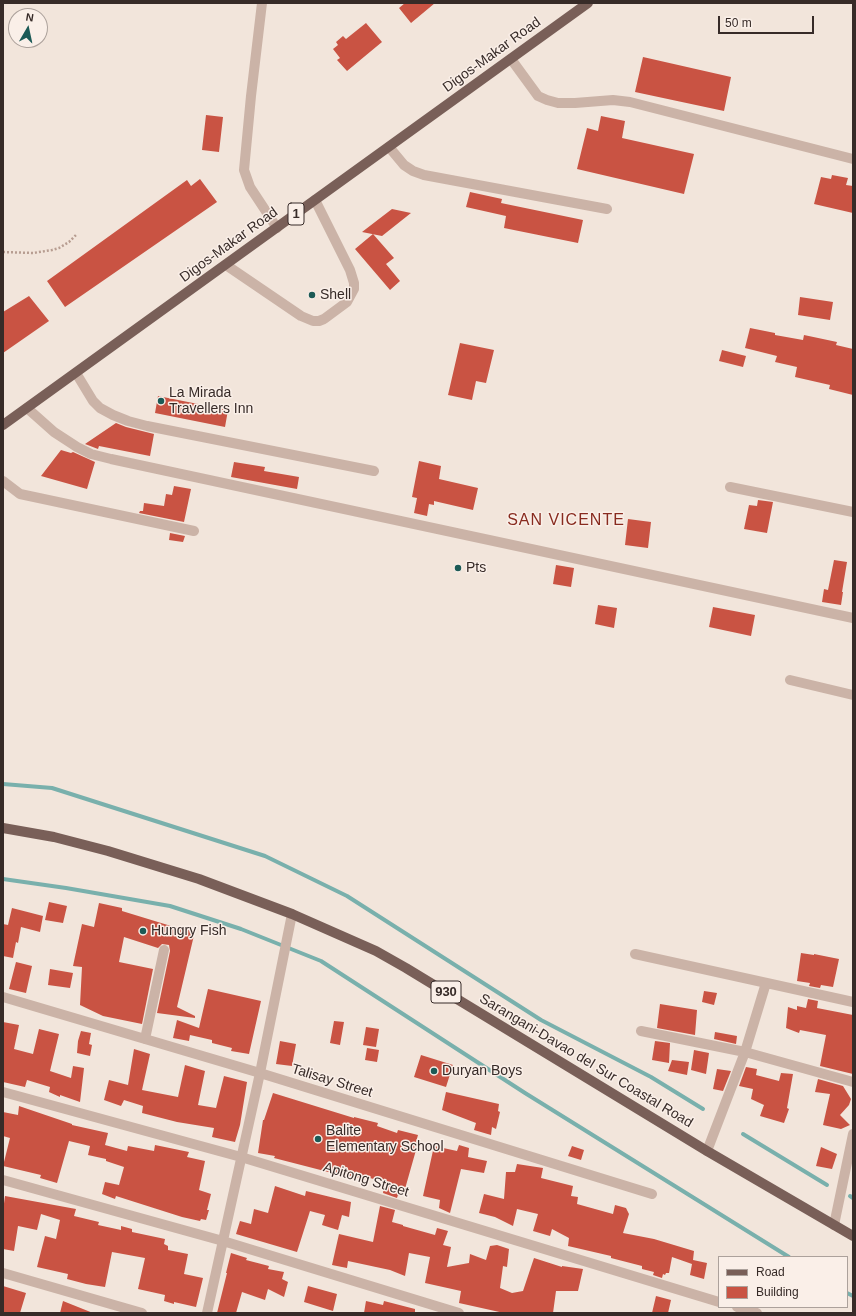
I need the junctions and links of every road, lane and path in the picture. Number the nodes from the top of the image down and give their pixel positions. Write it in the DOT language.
graph roads {
  1 [pos="262,3"];
  2 [pos="588,3"];
  3 [pos="511,59"];
  4 [pos="389,147"];
  5 [pos="853,159"];
  6 [pos="315,200"];
  7 [pos="607,209"];
  8 [pos="277,228"];
  9 [pos="77,234"];
  10 [pos="3,252"];
  11 [pos="226,265"];
  12 [pos="76,373"];
  13 [pos="27,408"];
  14 [pos="3,425"];
  15 [pos="374,471"];
  16 [pos="3,481"];
  17 [pos="730,487"];
  18 [pos="853,512"];
  19 [pos="194,532"];
  20 [pos="853,618"];
  21 [pos="790,680"];
  22 [pos="853,695"];
  23 [pos="3,828"];
  24 [pos="292,914"];
  25 [pos="164,950"];
  26 [pos="635,954"];
  27 [pos="766,983"];
  28 [pos="3,998"];
  29 [pos="853,1002"];
  30 [pos="641,1031"];
  31 [pos="145,1039"];
  32 [pos="745,1052"];
  33 [pos="260,1073"];
  34 [pos="853,1082"];
  35 [pos="3,1092"];
  36 [pos="853,1134"];
  37 [pos="707,1150"];
  38 [pos="241,1157"];
  39 [pos="3,1180"];
  40 [pos="652,1194"];
  41 [pos="834,1225"];
  42 [pos="853,1236"];
  43 [pos="223,1240"];
  44 [pos="3,1273"];
  45 [pos="718,1302"];
  46 [pos="740,1308"];
  47 [pos="142,1313"];
  48 [pos="207,1313"];
  49 [pos="459,1313"];
  50 [pos="757,1313"];
  1 -- 8 [label="street"];
  2 -- 3 [label="main road, Digos-Makar Road / 1"];
  3 -- 4 [label="main road, Digos-Makar Road / 1"];
  3 -- 5 [label="street"];
  4 -- 6 [label="main road, Digos-Makar Road / 1"];
  4 -- 7 [label="street"];
  6 -- 8 [label="main road, Digos-Makar Road / 1"];
  6 -- 11 [label="street"];
  8 -- 11 [label="main road, Digos-Makar Road / 1"];
  9 -- 10 [label="path"];
  11 -- 12 [label="main road, Digos-Makar Road / 1"];
  12 -- 13 [label="main road, Digos-Makar Road / 1"];
  12 -- 15 [label="street"];
  13 -- 14 [label="main road, Digos-Makar Road / 1"];
  13 -- 20 [label="street"];
  16 -- 19 [label="street"];
  17 -- 18 [label="street"];
  21 -- 22 [label="street"];
  23 -- 24 [label="main road, Sarangani-Davao del Sur Coastal Road / 930"];
  24 -- 33 [label="street"];
  24 -- 37 [label="main road, Sarangani-Davao del Sur Coastal Road / 930"];
  25 -- 31 [label="street"];
  26 -- 27 [label="street"];
  27 -- 29 [label="street"];
  27 -- 32 [label="street"];
  28 -- 31 [label="street, Talisay Street"];
  30 -- 32 [label="street"];
  31 -- 33 [label="street, Talisay Street"];
  32 -- 34 [label="street"];
  32 -- 37 [label="street"];
  33 -- 38 [label="street"];
  33 -- 40 [label="street, Talisay Street"];
  35 -- 38 [label="street, Apitong Street"];
  36 -- 41 [label="street"];
  37 -- 41 [label="main road, Sarangani-Davao del Sur Coastal Road / 930"];
  38 -- 43 [label="street"];
  38 -- 45 [label="street, Apitong Street"];
  39 -- 43 [label="street"];
  41 -- 42 [label="main road, Sarangani-Davao del Sur Coastal Road / 930"];
  43 -- 48 [label="street"];
  43 -- 49 [label="street"];
  44 -- 47 [label="street"];
  46 -- 50 [label="street"];
}
